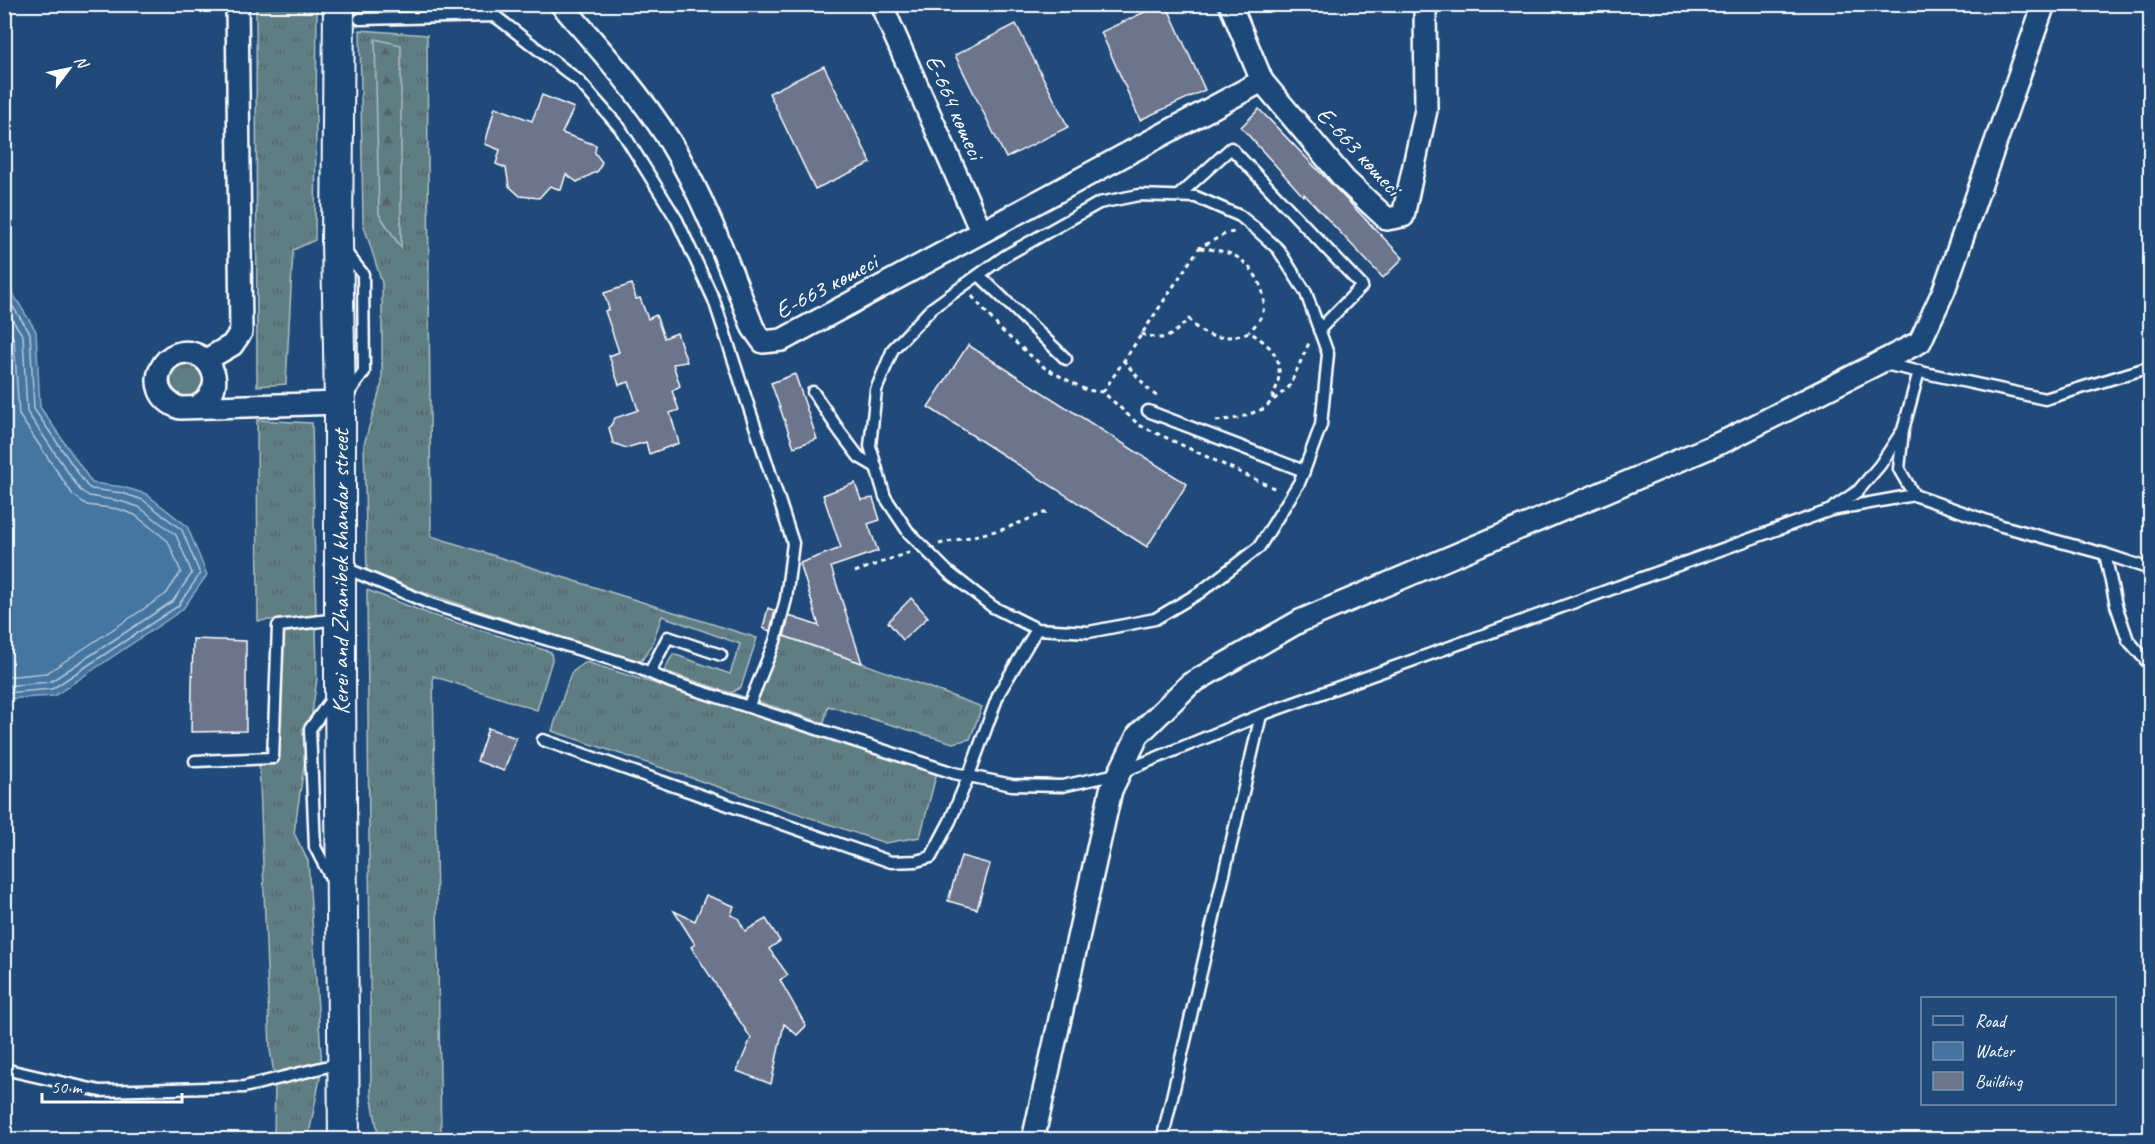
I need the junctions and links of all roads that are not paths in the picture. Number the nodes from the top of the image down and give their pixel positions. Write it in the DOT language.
graph roads {
  1 [pos="237,4"];
  2 [pos="561,4"];
  3 [pos="881,4"];
  4 [pos="1230,4"];
  5 [pos="1425,4"];
  6 [pos="2044,4"];
  7 [pos="350,12"];
  8 [pos="1262,81"];
  9 [pos="1178,196"];
  10 [pos="981,231"];
  11 [pos="979,275"];
  12 [pos="1318,327"];
  13 [pos="1066,359"];
  14 [pos="206,360"];
  15 [pos="1881,363"];
  16 [pos="2151,368"];
  17 [pos="1919,371"];
  18 [pos="813,392"];
  19 [pos="340,404"];
  20 [pos="198,406"];
  21 [pos="1148,411"];
  22 [pos="1903,430"];
  23 [pos="876,466"];
  24 [pos="1304,471"];
  25 [pos="1914,495"];
  26 [pos="1832,510"];
  27 [pos="2105,554"];
  28 [pos="340,566"];
  29 [pos="2151,569"];
  30 [pos="340,619"];
  31 [pos="1037,629"];
  32 [pos="721,655"];
  33 [pos="2151,665"];
  34 [pos="650,672"];
  35 [pos="748,705"];
  36 [pos="1261,715"];
  37 [pos="543,740"];
  38 [pos="195,761"];
  39 [pos="1117,774"];
  40 [pos="969,775"];
  41 [pos="344,1062"];
  42 [pos="4,1069"];
  43 [pos="344,1140"];
  44 [pos="1033,1140"];
  45 [pos="1162,1140"];
  1 -- 14 [label="street"];
  2 -- 10 [label="street, Е-663 көшесі"];
  3 -- 10 [label="street, Е-664 көшесі"];
  4 -- 8 [label="street, Е-663 көшесі"];
  5 -- 8 [label="street, Е-663 көшесі"];
  6 -- 15 [label="street"];
  7 -- 19 [label="main road, Kerei and Zhanibek khandar street"];
  7 -- 35 [label="lane"];
  8 -- 10 [label="street, Е-663 көшесі"];
  9 -- 11 [label="lane"];
  9 -- 12 [label="lane"];
  9 -- 12 [label="lane"];
  11 -- 13 [label="lane"];
  11 -- 23 [label="lane"];
  12 -- 24 [label="lane"];
  14 -- 20 [label="street"];
  14 -- 20 [label="street"];
  15 -- 17 [label="lane"];
  15 -- 39 [label="street"];
  16 -- 17 [label="lane"];
  17 -- 22 [label="lane"];
  18 -- 23 [label="lane"];
  19 -- 20 [label="street"];
  19 -- 28 [label="main road, Kerei and Zhanibek khandar street"];
  21 -- 24 [label="lane"];
  22 -- 25 [label="lane"];
  22 -- 26 [label="lane"];
  23 -- 31 [label="lane"];
  24 -- 31 [label="lane"];
  25 -- 26 [label="lane"];
  25 -- 27 [label="lane"];
  26 -- 36 [label="lane"];
  27 -- 29 [label="lane"];
  27 -- 33 [label="lane"];
  28 -- 30 [label="main road, Kerei and Zhanibek khandar street"];
  28 -- 34 [label="lane"];
  30 -- 38 [label="lane"];
  30 -- 41 [label="main road, Kerei and Zhanibek khandar street"];
  31 -- 40 [label="lane"];
  32 -- 34 [label="lane"];
  34 -- 35 [label="lane"];
  35 -- 40 [label="lane"];
  36 -- 39 [label="lane"];
  36 -- 45 [label="lane"];
  37 -- 40 [label="lane"];
  39 -- 40 [label="lane"];
  39 -- 44 [label="street"];
  41 -- 42 [label="lane"];
  41 -- 43 [label="main road, Kerei and Zhanibek khandar street"];
}
